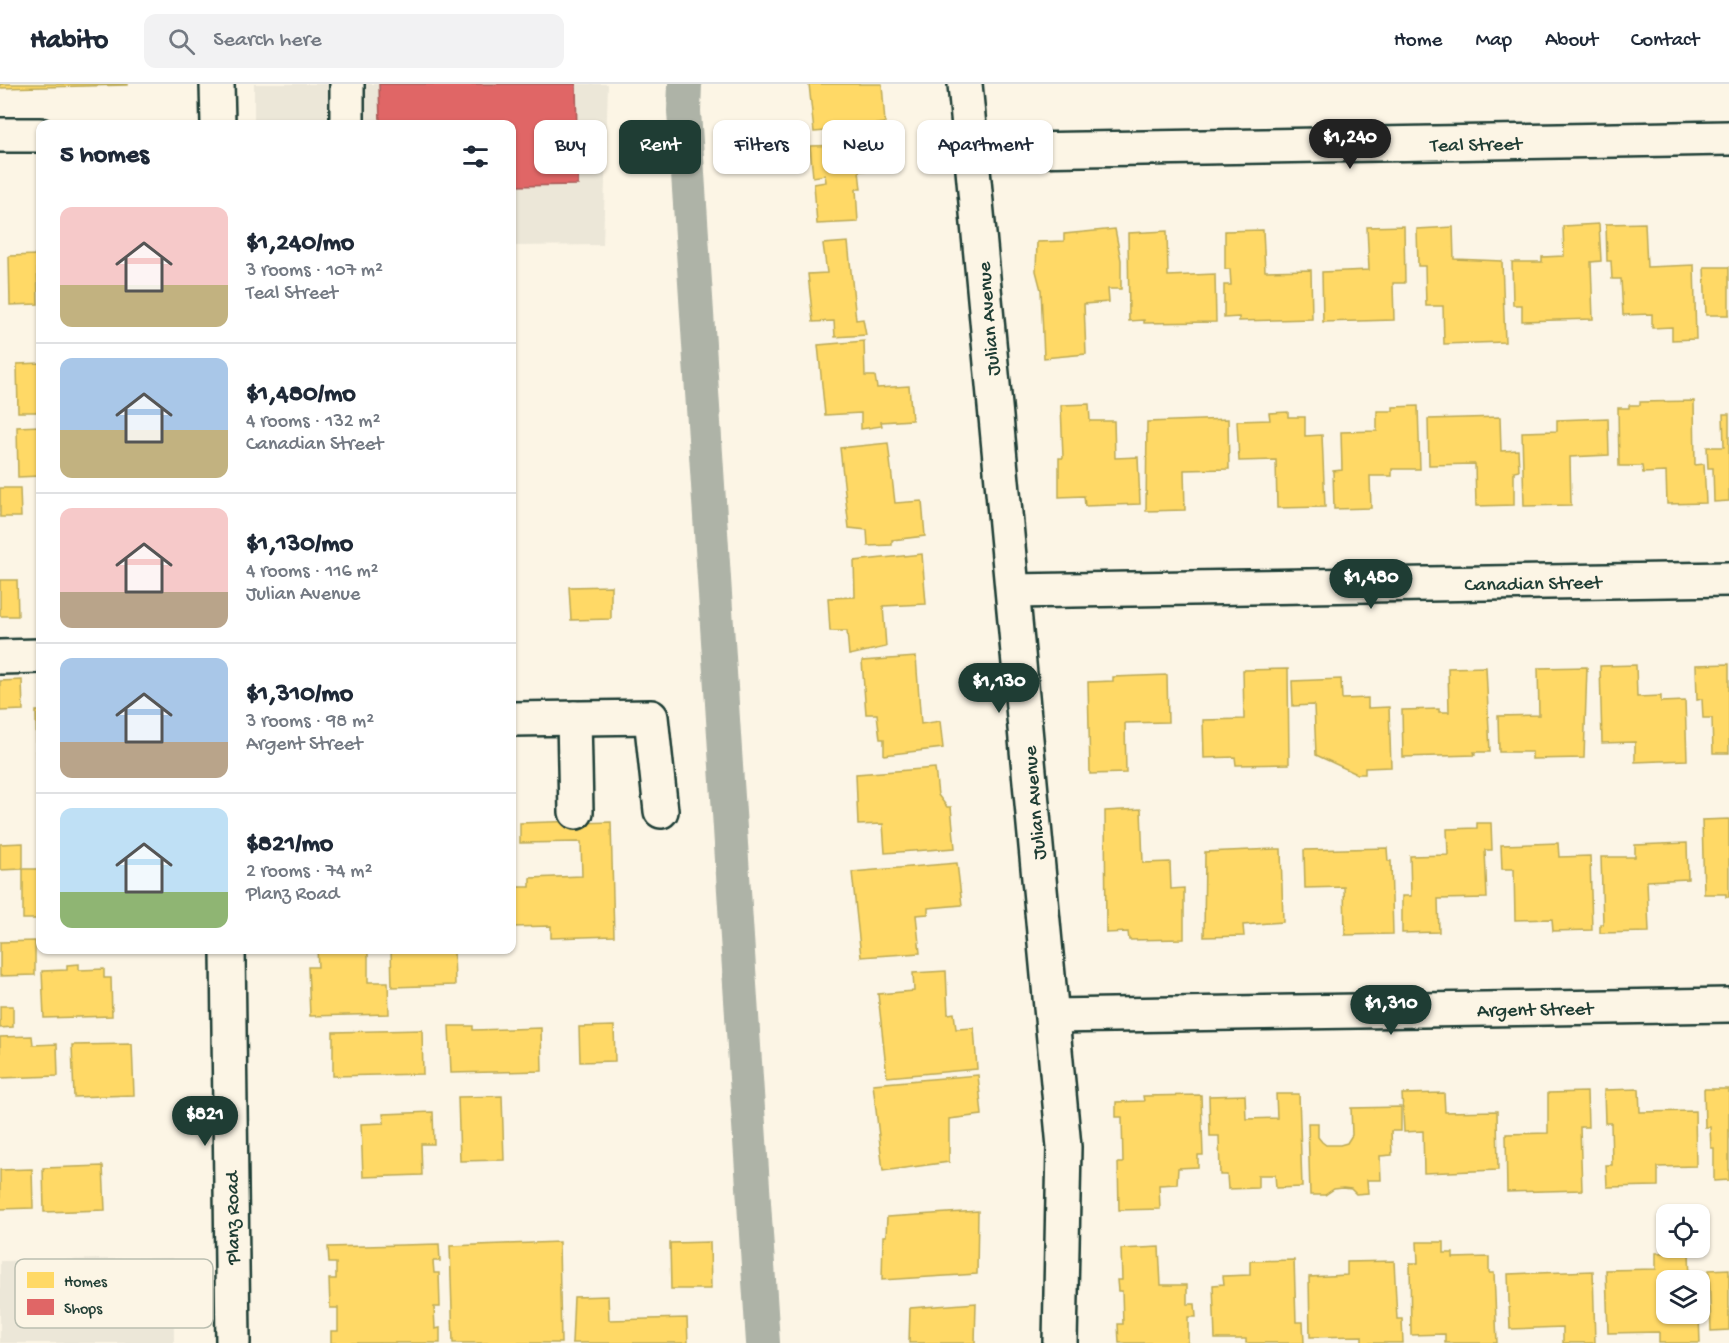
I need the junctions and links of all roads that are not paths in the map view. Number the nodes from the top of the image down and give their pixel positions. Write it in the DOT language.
graph roads {
  1 [pos="217,84"];
  2 [pos="346,84"];
  3 [pos="965,84"];
  4 [pos="218,120"];
  5 [pos="347,120"];
  6 [pos="968,120"];
  7 [pos="0,135"];
  8 [pos="36,135"];
  9 [pos="1729,138"];
  10 [pos="1053,150"];
  11 [pos="973,174"];
  12 [pos="1729,579"];
  13 [pos="1013,591"];
  14 [pos="36,656"];
  15 [pos="0,657"];
  16 [pos="574,718"];
  17 [pos="516,719"];
  18 [pos="576,812"];
  19 [pos="661,812"];
  20 [pos="228,954"];
  21 [pos="1729,1005"];
  22 [pos="1053,1016"];
  23 [pos="233,1343"];
  24 [pos="1060,1343"];
  1 -- 4 [label="street"];
  2 -- 5 [label="street"];
  3 -- 6 [label="street, Julian Avenue"];
  7 -- 8 [label="street"];
  9 -- 10 [label="street, Teal Street"];
  11 -- 13 [label="street, Julian Avenue"];
  12 -- 13 [label="street, Canadian Street"];
  13 -- 22 [label="street, Julian Avenue"];
  14 -- 15 [label="street"];
  16 -- 17 [label="street"];
  16 -- 18 [label="street"];
  16 -- 19 [label="street"];
  20 -- 23 [label="street, Planz Road"];
  21 -- 22 [label="street, Argent Street"];
  22 -- 24 [label="street, Julian Avenue"];
}
